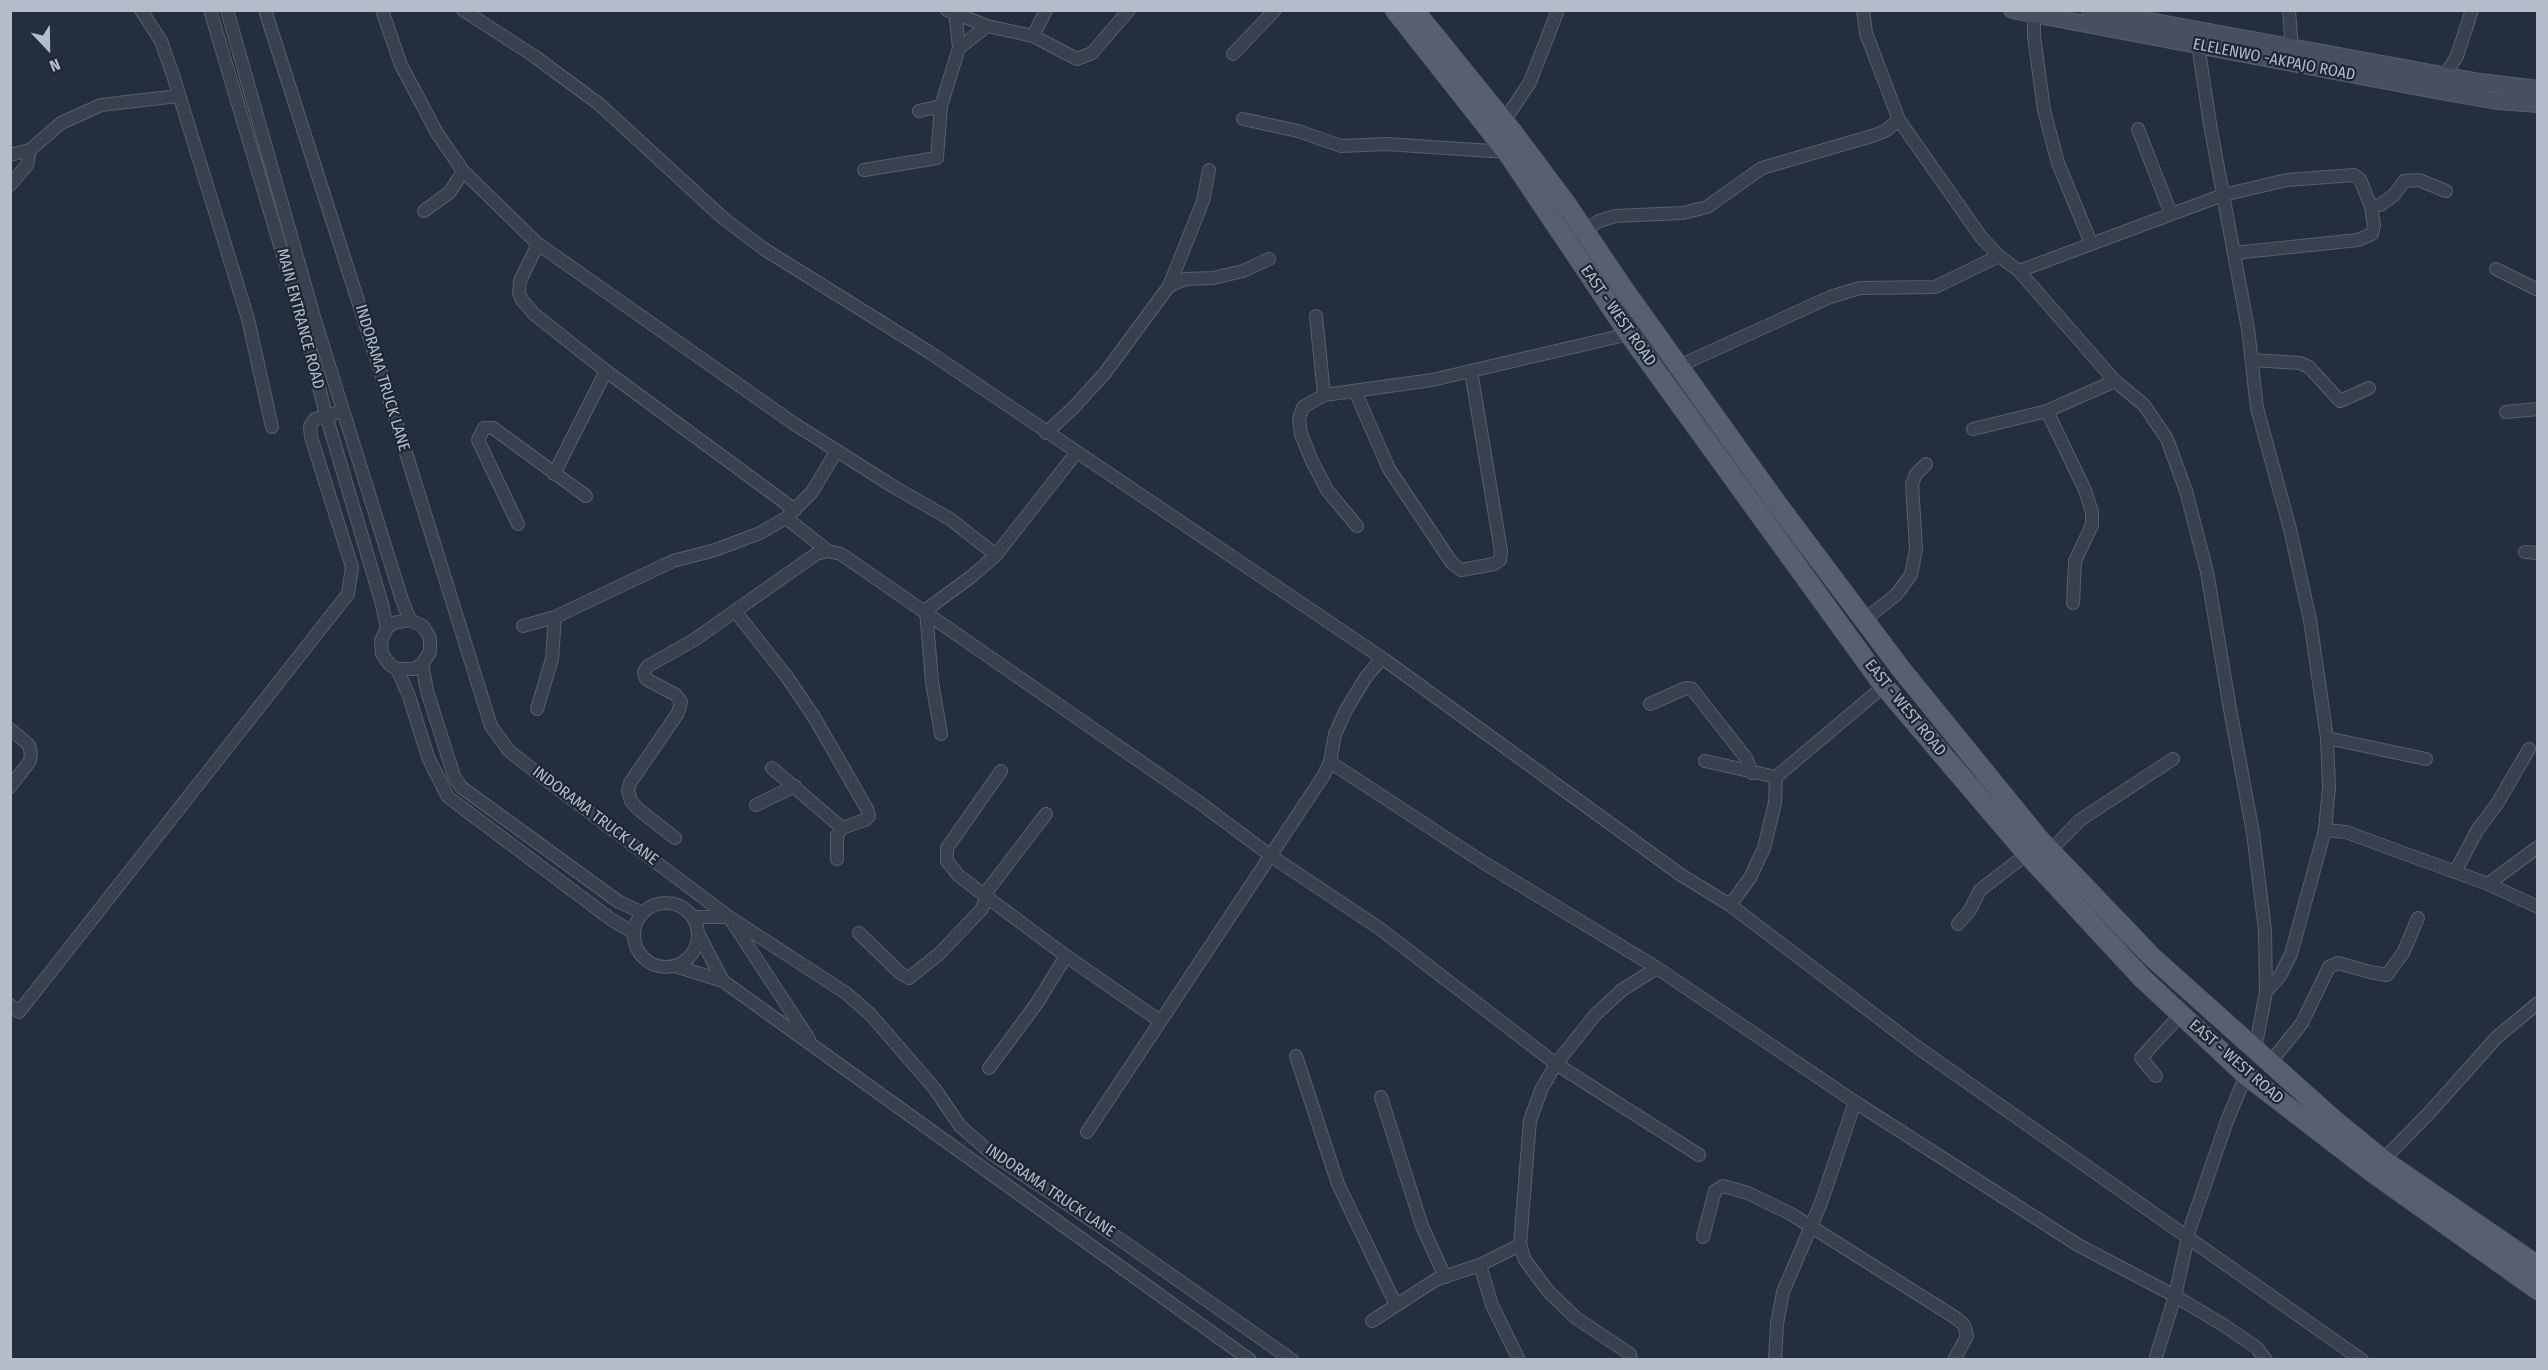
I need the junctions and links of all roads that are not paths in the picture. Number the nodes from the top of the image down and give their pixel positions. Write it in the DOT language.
graph roads {
  1 [pos="210,10"];
  2 [pos="227,10"];
  3 [pos="265,10"];
  4 [pos="382,10"];
  5 [pos="463,10"];
  6 [pos="1046,10"];
  7 [pos="1130,10"];
  8 [pos="1275,10"];
  9 [pos="1395,10"];
  10 [pos="1414,10"];
  11 [pos="1558,10"];
  12 [pos="1863,10"];
  13 [pos="2012,10"];
  14 [pos="2090,10"];
  15 [pos="2289,10"];
  16 [pos="2472,10"];
  17 [pos="142,11"];
  18 [pos="952,11"];
  19 [pos="2034,15"];
  20 [pos="987,26"];
  21 [pos="1033,36"];
  22 [pos="2198,45"];
  23 [pos="960,48"];
  24 [pos="2292,49"];
  25 [pos="1233,54"];
  26 [pos="2457,56"];
  27 [pos="2442,83"];
  28 [pos="2462,86"];
  29 [pos="2538,89"];
  30 [pos="178,96"];
  31 [pos="2538,104"];
  32 [pos="942,106"];
  33 [pos="919,111"];
  34 [pos="1243,119"];
  35 [pos="1899,120"];
  36 [pos="1504,121"];
  37 [pos="2138,129"];
  38 [pos="30,150"];
  39 [pos="1507,152"];
  40 [pos="10,156"];
  41 [pos="864,170"];
  42 [pos="1209,170"];
  43 [pos="463,171"];
  44 [pos="10,185"];
  45 [pos="2446,191"];
  46 [pos="2223,195"];
  47 [pos="2371,207"];
  48 [pos="424,212"];
  49 [pos="2171,214"];
  50 [pos="1584,231"];
  51 [pos="2091,243"];
  52 [pos="538,244"];
  53 [pos="2234,253"];
  54 [pos="1999,256"];
  55 [pos="1269,259"];
  56 [pos="2496,269"];
  57 [pos="2019,271"];
  58 [pos="1169,286"];
  59 [pos="2538,290"];
  60 [pos="1316,316"];
  61 [pos="1629,334"];
  62 [pos="2252,360"];
  63 [pos="1679,366"];
  64 [pos="606,371"];
  65 [pos="1471,371"];
  66 [pos="2115,381"];
  67 [pos="2369,388"];
  68 [pos="1355,391"];
  69 [pos="1324,395"];
  70 [pos="2538,409"];
  71 [pos="343,411"];
  72 [pos="2047,411"];
  73 [pos="2506,412"];
  74 [pos="326,415"];
  75 [pos="272,427"];
  76 [pos="1973,429"];
  77 [pos="1046,433"];
  78 [pos="836,452"];
  79 [pos="1076,453"];
  80 [pos="1926,464"];
  81 [pos="554,474"];
  82 [pos="586,496"];
  83 [pos="790,514"];
  84 [pos="519,524"];
  85 [pos="1357,526"];
  86 [pos="828,551"];
  87 [pos="996,555"];
  88 [pos="2073,603"];
  89 [pos="926,610"];
  90 [pos="735,611"];
  91 [pos="555,617"];
  92 [pos="410,620"];
  93 [pos="1864,620"];
  94 [pos="524,626"];
  95 [pos="387,628"];
  96 [pos="1382,658"];
  97 [pos="422,664"];
  98 [pos="397,669"];
  99 [pos="1884,686"];
  100 [pos="1650,704"];
  101 [pos="537,709"];
  102 [pos="10,729"];
  103 [pos="941,734"];
  104 [pos="2327,738"];
  105 [pos="2529,749"];
  106 [pos="2173,759"];
  107 [pos="2426,759"];
  108 [pos="1705,761"];
  109 [pos="1330,762"];
  110 [pos="772,768"];
  111 [pos="1001,771"];
  112 [pos="1752,773"];
  113 [pos="1776,777"];
  114 [pos="795,786"];
  115 [pos="10,787"];
  116 [pos="756,805"];
  117 [pos="1046,814"];
  118 [pos="842,828"];
  119 [pos="2325,830"];
  120 [pos="675,838"];
  121 [pos="2538,847"];
  122 [pos="2050,851"];
  123 [pos="2027,854"];
  124 [pos="1271,856"];
  125 [pos="837,859"];
  126 [pos="2455,872"];
  127 [pos="2488,884"];
  128 [pos="984,895"];
  129 [pos="1730,905"];
  130 [pos="2538,907"];
  131 [pos="643,913"];
  132 [pos="694,917"];
  133 [pos="729,917"];
  134 [pos="2418,918"];
  135 [pos="1958,924"];
  136 [pos="634,933"];
  137 [pos="858,933"];
  138 [pos="699,935"];
  139 [pos="1066,956"];
  140 [pos="675,966"];
  141 [pos="1657,968"];
  142 [pos="723,981"];
  143 [pos="2266,992"];
  144 [pos="2538,1002"];
  145 [pos="10,1005"];
  146 [pos="2181,1014"];
  147 [pos="1160,1021"];
  148 [pos="813,1046"];
  149 [pos="1296,1056"];
  150 [pos="2262,1057"];
  151 [pos="1556,1064"];
  152 [pos="989,1068"];
  153 [pos="2246,1075"];
  154 [pos="2157,1076"];
  155 [pos="1381,1096"];
  156 [pos="1855,1102"];
  157 [pos="1086,1132"];
  158 [pos="1699,1155"];
  159 [pos="2383,1160"];
  160 [pos="1035,1182"];
  161 [pos="1018,1195"];
  162 [pos="1811,1227"];
  163 [pos="1703,1237"];
  164 [pos="2188,1238"];
  165 [pos="1520,1245"];
  166 [pos="1480,1265"];
  167 [pos="2538,1266"];
  168 [pos="1445,1277"];
  169 [pos="2538,1290"];
  170 [pos="2175,1296"];
  171 [pos="1396,1305"];
  172 [pos="1372,1322"];
  173 [pos="1250,1359"];
  174 [pos="1292,1359"];
  175 [pos="1519,1359"];
  176 [pos="1631,1359"];
  177 [pos="1775,1359"];
  178 [pos="1954,1359"];
  179 [pos="2155,1359"];
  180 [pos="2266,1359"];
  181 [pos="2361,1359"];
  1 -- 74 [label="street, MAIN ENTRANCE ROAD"];
  2 -- 71 [label="street"];
  3 -- 133 [label="street, INDORAMA TRUCK LANE"];
  4 -- 43 [label="street"];
  5 -- 77 [label="street"];
  6 -- 21 [label="street"];
  7 -- 21 [label="street"];
  8 -- 25 [label="street"];
  9 -- 39 [label="main road, EAST - WEST ROAD"];
  10 -- 36 [label="main road, EAST - WEST ROAD"];
  11 -- 36 [label="street"];
  12 -- 35 [label="street"];
  13 -- 19 [label="main road, ELELENWO -AKPAJO ROAD"];
  14 -- 24 [label="main road"];
  15 -- 24 [label="street"];
  16 -- 26 [label="street"];
  17 -- 30 [label="street"];
  18 -- 20 [label="street"];
  18 -- 23 [label="street"];
  19 -- 22 [label="main road, ELELENWO -AKPAJO ROAD"];
  19 -- 51 [label="street"];
  20 -- 21 [label="street"];
  20 -- 23 [label="street"];
  22 -- 27 [label="main road, ELELENWO -AKPAJO ROAD"];
  22 -- 46 [label="street"];
  23 -- 32 [label="street"];
  24 -- 27 [label="main road"];
  26 -- 27 [label="street"];
  26 -- 28 [label="street"];
  27 -- 28 [label="main road, ELELENWO -AKPAJO ROAD"];
  28 -- 29 [label="main road"];
  28 -- 31 [label="main road, ELELENWO -AKPAJO ROAD"];
  30 -- 38 [label="street"];
  30 -- 75 [label="street"];
  32 -- 33 [label="street"];
  32 -- 41 [label="street"];
  34 -- 39 [label="street"];
  35 -- 50 [label="street"];
  35 -- 54 [label="street"];
  36 -- 50 [label="main road, EAST - WEST ROAD"];
  37 -- 49 [label="street"];
  38 -- 40 [label="street"];
  38 -- 44 [label="street"];
  39 -- 61 [label="main road, EAST - WEST ROAD"];
  42 -- 58 [label="street"];
  43 -- 48 [label="street"];
  43 -- 52 [label="street"];
  45 -- 47 [label="street"];
  46 -- 47 [label="street"];
  46 -- 49 [label="street"];
  46 -- 53 [label="street"];
  47 -- 53 [label="street"];
  49 -- 51 [label="street"];
  50 -- 63 [label="main road, EAST - WEST ROAD"];
  51 -- 57 [label="street"];
  52 -- 64 [label="street"];
  52 -- 78 [label="street"];
  53 -- 62 [label="street"];
  54 -- 57 [label="street"];
  54 -- 63 [label="street"];
  55 -- 58 [label="street"];
  56 -- 59 [label="street"];
  57 -- 66 [label="street"];
  58 -- 77 [label="street"];
  60 -- 69 [label="street"];
  61 -- 65 [label="street"];
  61 -- 99 [label="main road, EAST - WEST ROAD"];
  62 -- 67 [label="street"];
  62 -- 104 [label="street"];
  63 -- 93 [label="main road, EAST - WEST ROAD"];
  64 -- 81 [label="street"];
  64 -- 83 [label="street"];
  65 -- 68 [label="street"];
  65 -- 68 [label="street"];
  66 -- 72 [label="street"];
  66 -- 143 [label="street"];
  68 -- 69 [label="street"];
  69 -- 85 [label="street"];
  70 -- 73 [label="street"];
  71 -- 74 [label="street"];
  71 -- 92 [label="street"];
  72 -- 76 [label="street"];
  72 -- 88 [label="street"];
  74 -- 95 [label="street, MAIN ENTRANCE ROAD"];
  74 -- 145 [label="street"];
  77 -- 79 [label="street"];
  78 -- 83 [label="street"];
  78 -- 87 [label="street"];
  79 -- 87 [label="street"];
  79 -- 96 [label="street"];
  80 -- 93 [label="street"];
  81 -- 82 [label="street"];
  81 -- 84 [label="street"];
  83 -- 86 [label="street"];
  83 -- 91 [label="street"];
  86 -- 89 [label="street"];
  86 -- 90 [label="street"];
  87 -- 89 [label="street"];
  89 -- 103 [label="street"];
  89 -- 124 [label="street"];
  90 -- 118 [label="street"];
  90 -- 120 [label="street"];
  91 -- 94 [label="street"];
  91 -- 101 [label="street"];
  92 -- 95 [label="street"];
  92 -- 97 [label="street"];
  93 -- 122 [label="main road, EAST - WEST ROAD"];
  95 -- 98 [label="street"];
  96 -- 109 [label="street"];
  96 -- 129 [label="street"];
  97 -- 98 [label="street"];
  97 -- 131 [label="street"];
  98 -- 136 [label="street"];
  99 -- 113 [label="street"];
  99 -- 123 [label="main road, EAST - WEST ROAD"];
  100 -- 112 [label="street"];
  102 -- 115 [label="street"];
  104 -- 107 [label="street"];
  104 -- 119 [label="street"];
  105 -- 126 [label="street"];
  106 -- 122 [label="street"];
  108 -- 112 [label="street"];
  109 -- 124 [label="street"];
  109 -- 141 [label="street"];
  110 -- 114 [label="street"];
  111 -- 128 [label="street"];
  112 -- 113 [label="street"];
  113 -- 129 [label="street"];
  114 -- 116 [label="street"];
  114 -- 118 [label="street"];
  117 -- 128 [label="street"];
  118 -- 125 [label="street"];
  119 -- 126 [label="street"];
  119 -- 143 [label="street"];
  121 -- 127 [label="street"];
  122 -- 150 [label="main road, EAST - WEST ROAD"];
  123 -- 135 [label="street"];
  123 -- 146 [label="main road, EAST - WEST ROAD"];
  124 -- 147 [label="street"];
  124 -- 151 [label="street"];
  126 -- 127 [label="street"];
  127 -- 130 [label="street"];
  128 -- 137 [label="street"];
  128 -- 139 [label="street"];
  129 -- 164 [label="street"];
  131 -- 132 [label="street"];
  131 -- 136 [label="street"];
  132 -- 133 [label="street"];
  132 -- 138 [label="street"];
  133 -- 148 [label="street"];
  133 -- 160 [label="street, INDORAMA TRUCK LANE"];
  134 -- 150 [label="street"];
  136 -- 140 [label="street"];
  138 -- 140 [label="street"];
  138 -- 142 [label="street"];
  139 -- 147 [label="street"];
  139 -- 152 [label="street"];
  140 -- 142 [label="street"];
  141 -- 151 [label="street"];
  141 -- 156 [label="street"];
  142 -- 148 [label="street"];
  143 -- 150 [label="street"];
  144 -- 159 [label="street"];
  146 -- 153 [label="main road, EAST - WEST ROAD"];
  146 -- 154 [label="street"];
  147 -- 157 [label="street"];
  148 -- 161 [label="street"];
  149 -- 171 [label="street"];
  150 -- 159 [label="main road, EAST - WEST ROAD"];
  151 -- 158 [label="street"];
  151 -- 165 [label="street"];
  153 -- 164 [label="street"];
  153 -- 169 [label="main road, EAST - WEST ROAD"];
  155 -- 168 [label="street"];
  156 -- 162 [label="street"];
  156 -- 170 [label="street"];
  159 -- 167 [label="main road, EAST - WEST ROAD"];
  160 -- 161 [label="street"];
  160 -- 174 [label="street, INDORAMA TRUCK LANE"];
  161 -- 173 [label="street"];
  162 -- 163 [label="street"];
  162 -- 177 [label="street"];
  162 -- 178 [label="street"];
  164 -- 170 [label="street"];
  164 -- 181 [label="street"];
  165 -- 166 [label="street"];
  165 -- 176 [label="street"];
  166 -- 168 [label="street"];
  166 -- 175 [label="street"];
  168 -- 171 [label="street"];
  170 -- 179 [label="street"];
  170 -- 180 [label="street"];
  171 -- 172 [label="street"];
}
